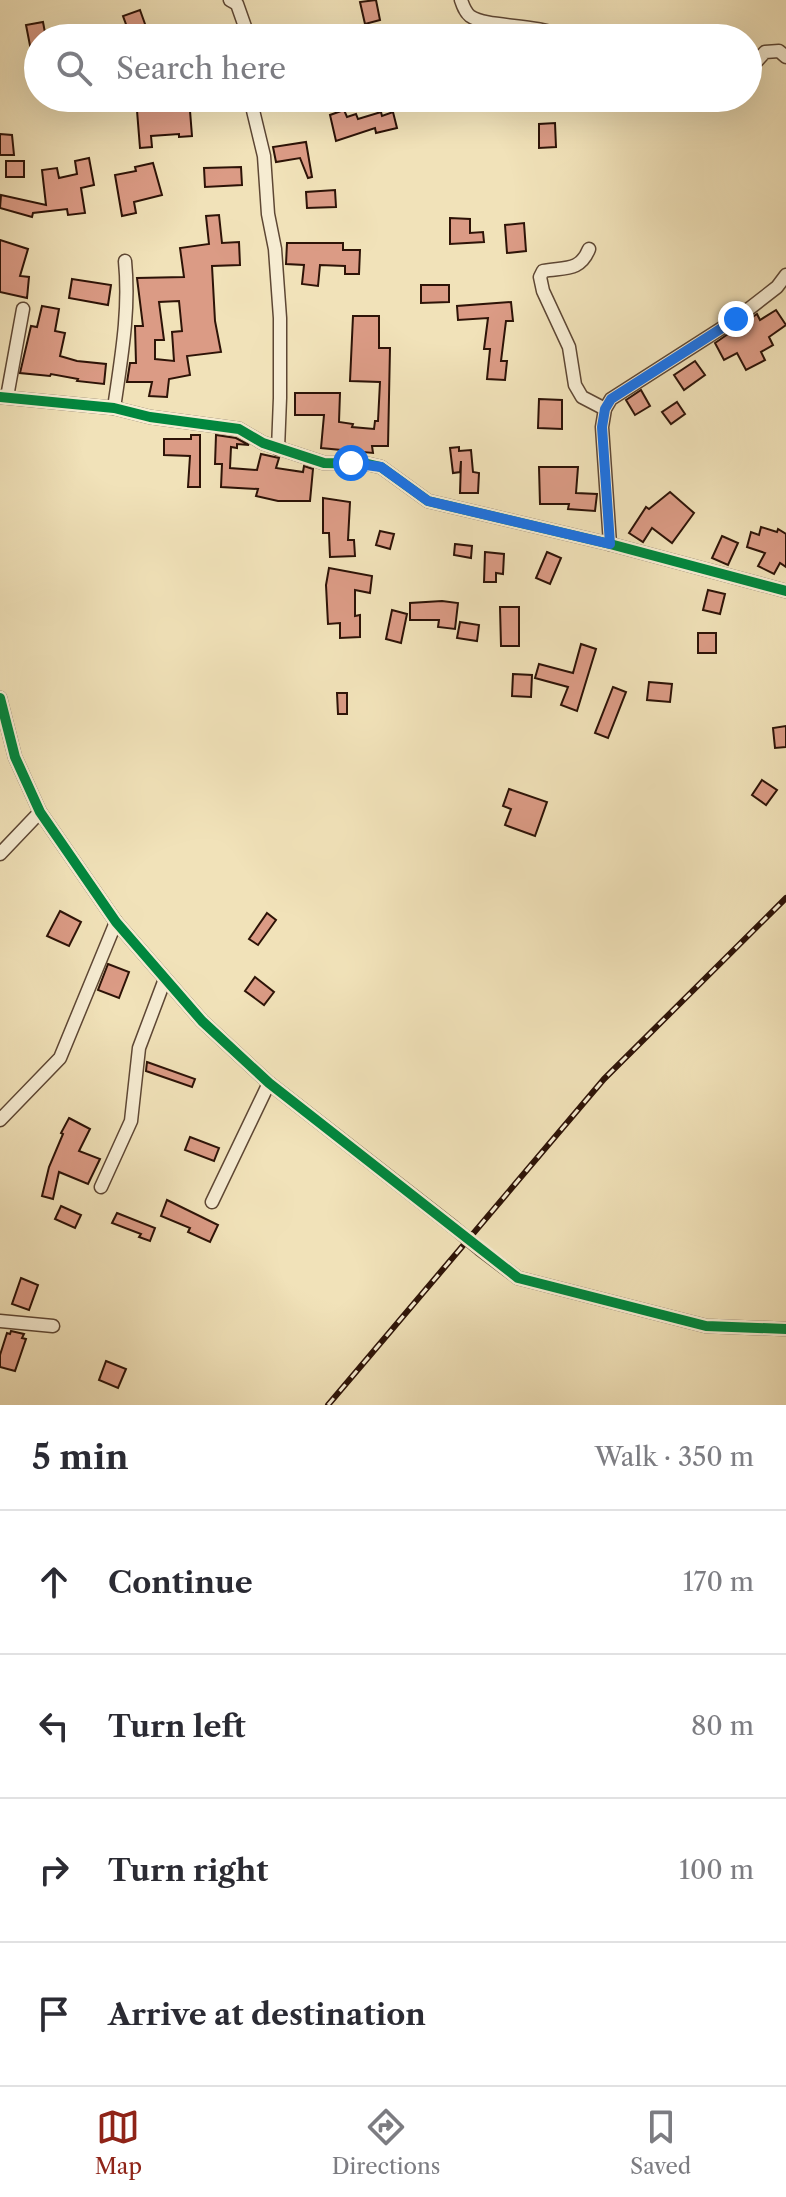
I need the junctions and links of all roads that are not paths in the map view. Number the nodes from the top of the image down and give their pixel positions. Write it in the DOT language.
graph roads {
  1 [pos="230,0"];
  2 [pos="461,0"];
  3 [pos="244,24"];
  4 [pos="507,24"];
  5 [pos="762,55"];
  6 [pos="786,57"];
  7 [pos="253,112"];
  8 [pos="589,249"];
  9 [pos="125,261"];
  10 [pos="786,275"];
  11 [pos="23,309"];
  12 [pos="3,397"];
  13 [pos="114,408"];
  14 [pos="605,409"];
  15 [pos="278,449"];
  16 [pos="610,544"];
  17 [pos="786,591"];
  18 [pos="0,698"];
  19 [pos="40,812"];
  20 [pos="0,854"];
  21 [pos="116,922"];
  22 [pos="165,979"];
  23 [pos="269,1083"];
  24 [pos="0,1120"];
  25 [pos="101,1187"];
  26 [pos="212,1202"];
  27 [pos="0,1321"];
  28 [pos="53,1326"];
  29 [pos="786,1329"];
  1 -- 3 [label="street"];
  2 -- 4 [label="street"];
  5 -- 6 [label="street"];
  7 -- 15 [label="street"];
  8 -- 14 [label="street"];
  9 -- 13 [label="street"];
  10 -- 14 [label="street"];
  11 -- 12 [label="street"];
  12 -- 13 [label="street"];
  13 -- 15 [label="street"];
  14 -- 16 [label="street"];
  15 -- 16 [label="street"];
  16 -- 17 [label="street"];
  18 -- 19 [label="street"];
  19 -- 20 [label="street"];
  19 -- 21 [label="street"];
  21 -- 22 [label="street"];
  21 -- 24 [label="street"];
  22 -- 23 [label="street"];
  22 -- 25 [label="street"];
  23 -- 26 [label="street"];
  23 -- 29 [label="street, bridge"];
  27 -- 28 [label="street"];
}
